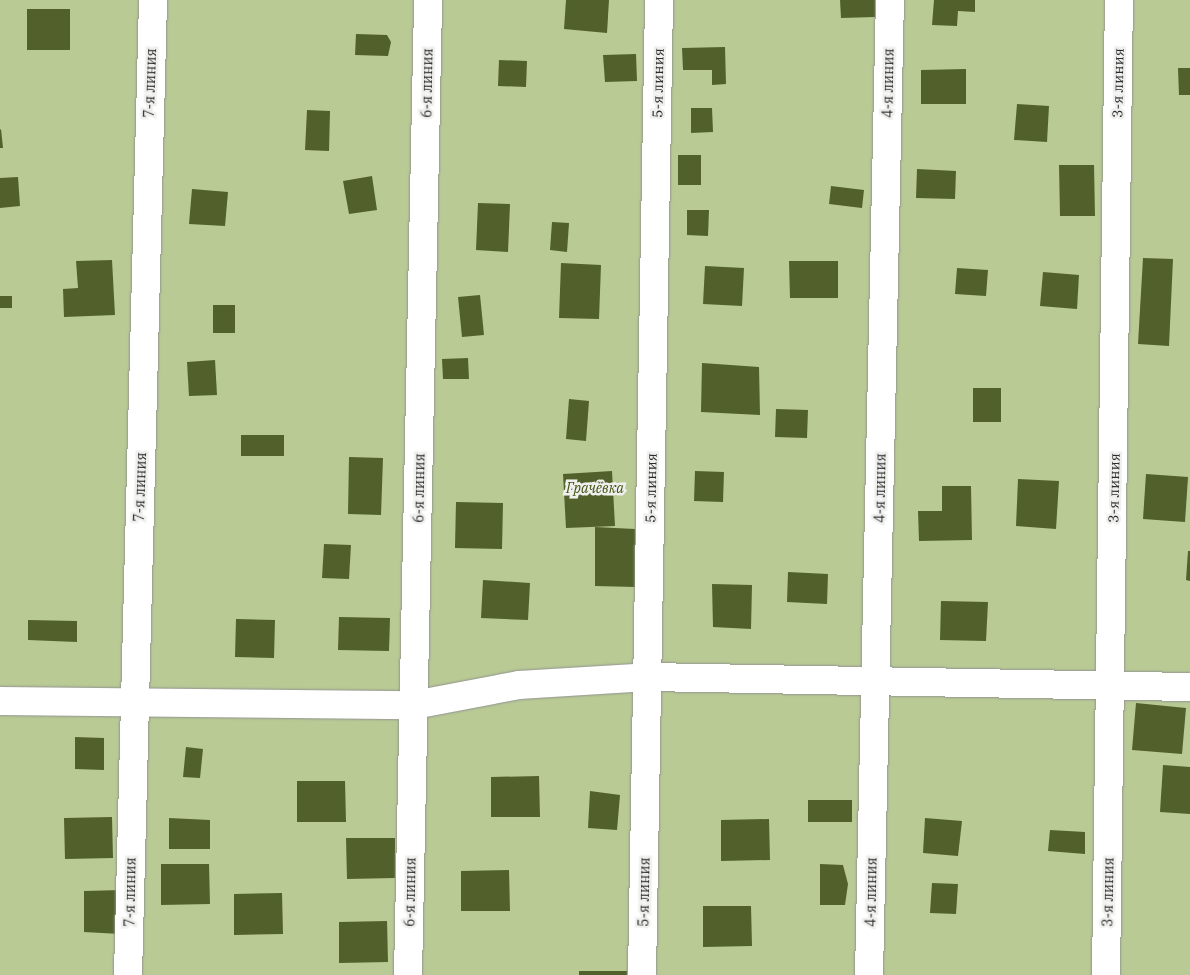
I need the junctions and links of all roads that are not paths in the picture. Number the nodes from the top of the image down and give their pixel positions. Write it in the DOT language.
graph roads {
  1 [pos="153,0"];
  2 [pos="428,0"];
  3 [pos="659,0"];
  4 [pos="890,0"];
  5 [pos="1119,0"];
  6 [pos="648,677"];
  7 [pos="876,683"];
  8 [pos="1112,685"];
  9 [pos="1190,687"];
  10 [pos="0,701"];
  11 [pos="134,704"];
  12 [pos="414,705"];
  13 [pos="128,975"];
  14 [pos="408,975"];
  15 [pos="642,975"];
  16 [pos="869,975"];
  17 [pos="1106,975"];
  1 -- 11 [label="street, 7-я линия"];
  2 -- 12 [label="street, 6-я линия"];
  3 -- 6 [label="street, 5-я линия"];
  4 -- 7 [label="street, 4-я линия"];
  5 -- 8 [label="street, 3-я линия"];
  6 -- 7 [label="street"];
  6 -- 12 [label="street"];
  6 -- 15 [label="street, 5-я линия"];
  7 -- 8 [label="street"];
  7 -- 16 [label="street, 4-я линия"];
  8 -- 9 [label="street"];
  8 -- 17 [label="street, 3-я линия"];
  10 -- 11 [label="street"];
  11 -- 12 [label="street"];
  11 -- 13 [label="street, 7-я линия"];
  12 -- 14 [label="street, 6-я линия"];
}
